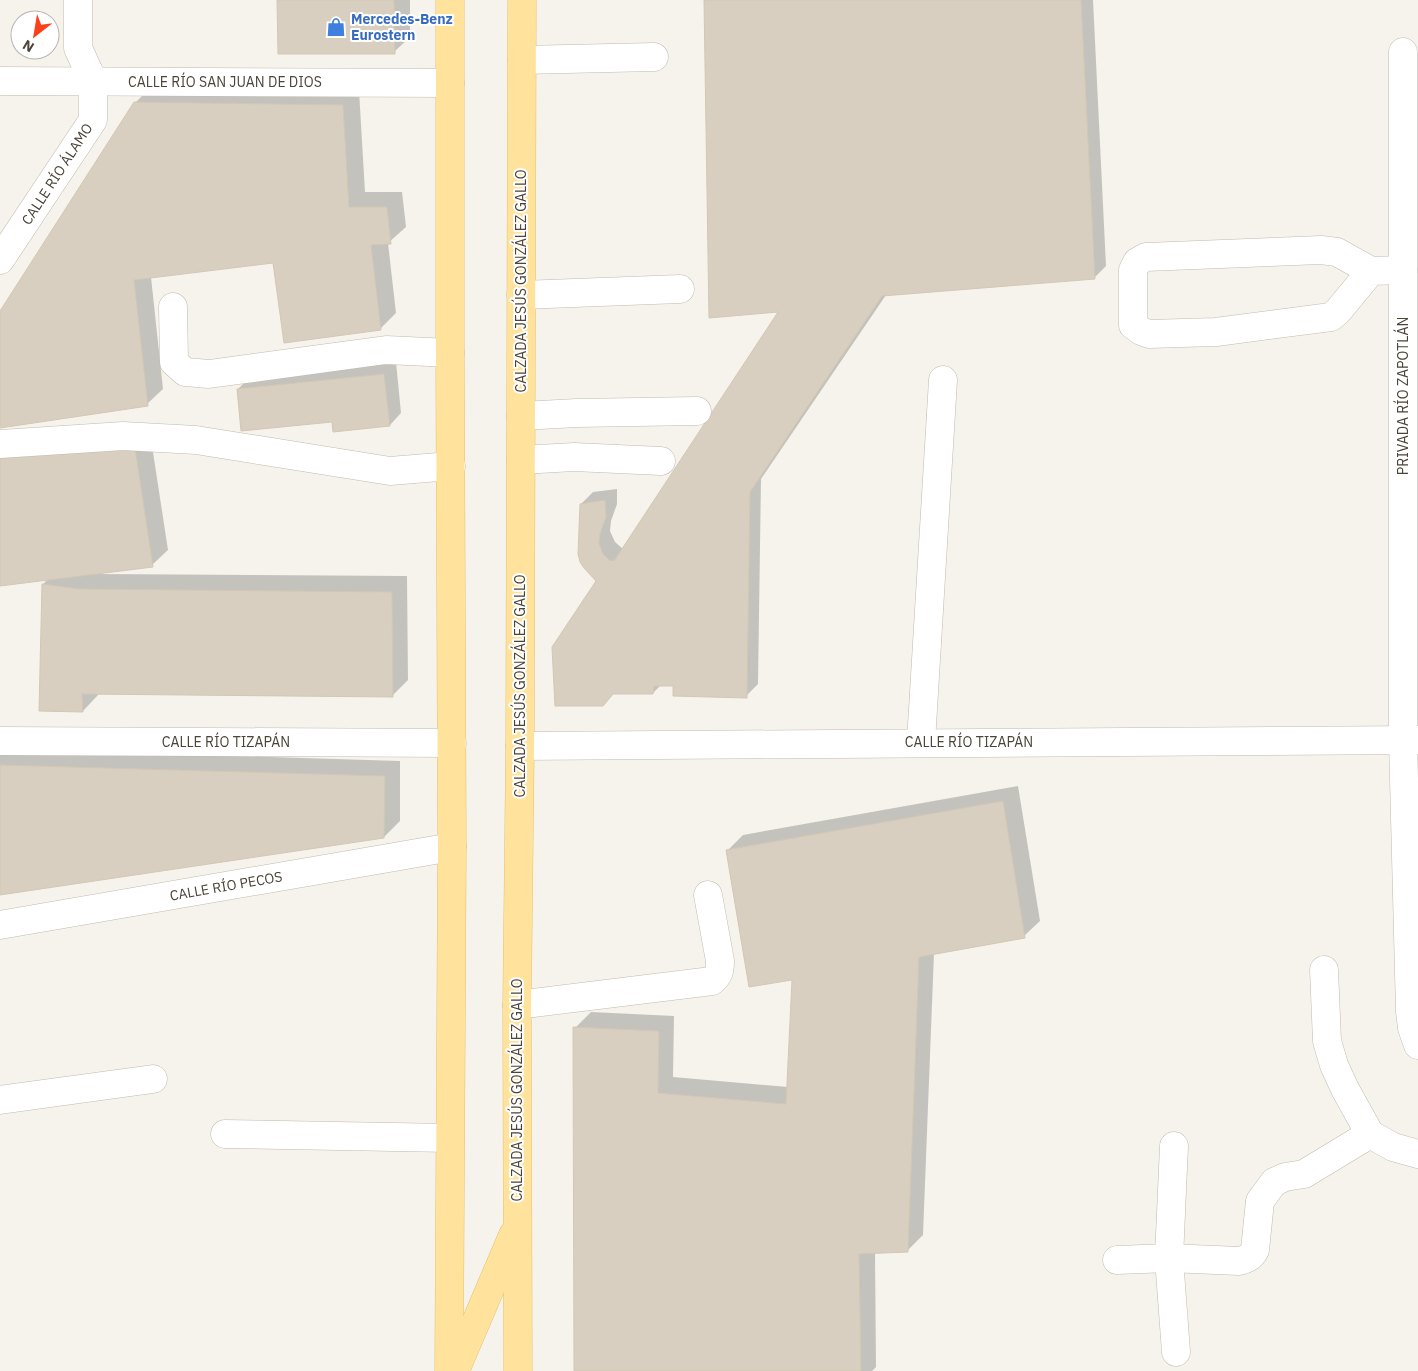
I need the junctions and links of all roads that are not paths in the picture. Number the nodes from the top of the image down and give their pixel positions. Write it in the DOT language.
graph roads {
  1 [pos="78,0"];
  2 [pos="450,0"];
  3 [pos="522,0"];
  4 [pos="1403,52"];
  5 [pos="654,57"];
  6 [pos="522,60"];
  7 [pos="0,81"];
  8 [pos="93,81"];
  9 [pos="450,83"];
  10 [pos="0,260"];
  11 [pos="1371,270"];
  12 [pos="1403,270"];
  13 [pos="680,289"];
  14 [pos="521,295"];
  15 [pos="173,307"];
  16 [pos="450,353"];
  17 [pos="943,380"];
  18 [pos="697,411"];
  19 [pos="521,416"];
  20 [pos="0,444"];
  21 [pos="521,460"];
  22 [pos="661,461"];
  23 [pos="451,466"];
  24 [pos="1410,740"];
  25 [pos="0,741"];
  26 [pos="921,742"];
  27 [pos="452,743"];
  28 [pos="520,746"];
  29 [pos="452,847"];
  30 [pos="708,895"];
  31 [pos="0,925"];
  32 [pos="1324,970"];
  33 [pos="517,1005"];
  34 [pos="1418,1045"];
  35 [pos="153,1079"];
  36 [pos="0,1100"];
  37 [pos="225,1134"];
  38 [pos="1370,1134"];
  39 [pos="450,1138"];
  40 [pos="1174,1146"];
  41 [pos="1418,1154"];
  42 [pos="518,1225"];
  43 [pos="1169,1258"];
  44 [pos="1117,1260"];
  45 [pos="1176,1352"];
  46 [pos="449,1371"];
  47 [pos="455,1371"];
  48 [pos="518,1371"];
  1 -- 8 [label="street"];
  2 -- 9 [label="main road"];
  3 -- 6 [label="main road, CALZADA JESÚS GONZÁLEZ GALLO"];
  4 -- 12 [label="street, PRIVADA RÍO ZAPOTLÁN"];
  5 -- 6 [label="street"];
  6 -- 14 [label="main road, CALZADA JESÚS GONZÁLEZ GALLO"];
  7 -- 8 [label="street, CALLE RÍO SAN JUAN DE DIOS"];
  8 -- 9 [label="street, CALLE RÍO SAN JUAN DE DIOS"];
  8 -- 10 [label="street, CALLE RÍO ÁLAMO"];
  9 -- 16 [label="main road"];
  11 -- 11 [label="street"];
  11 -- 12 [label="street"];
  12 -- 24 [label="street, PRIVADA RÍO ZAPOTLÁN"];
  13 -- 14 [label="street"];
  14 -- 19 [label="main road, CALZADA JESÚS GONZÁLEZ GALLO"];
  15 -- 16 [label="street"];
  16 -- 23 [label="main road"];
  17 -- 26 [label="street"];
  18 -- 19 [label="street"];
  19 -- 21 [label="main road, CALZADA JESÚS GONZÁLEZ GALLO"];
  20 -- 23 [label="street"];
  21 -- 22 [label="street"];
  21 -- 28 [label="main road, CALZADA JESÚS GONZÁLEZ GALLO"];
  23 -- 27 [label="main road"];
  24 -- 26 [label="street, CALLE RÍO TIZAPÁN"];
  24 -- 34 [label="street, PRIVADA RÍO ZAPOTLÁN"];
  25 -- 27 [label="street, CALLE RÍO TIZAPÁN"];
  26 -- 28 [label="street, CALLE RÍO TIZAPÁN"];
  27 -- 29 [label="main road"];
  28 -- 33 [label="main road, CALZADA JESÚS GONZÁLEZ GALLO"];
  29 -- 31 [label="street, CALLE RÍO PECOS"];
  29 -- 39 [label="main road"];
  30 -- 33 [label="street"];
  32 -- 38 [label="street"];
  33 -- 42 [label="main road, CALZADA JESÚS GONZÁLEZ GALLO"];
  35 -- 36 [label="street"];
  37 -- 39 [label="street"];
  38 -- 41 [label="street"];
  38 -- 43 [label="street"];
  39 -- 46 [label="main road"];
  40 -- 43 [label="street"];
  42 -- 47 [label="main road"];
  42 -- 48 [label="main road, CALZADA JESÚS GONZÁLEZ GALLO"];
  43 -- 44 [label="street"];
  43 -- 45 [label="street"];
}
